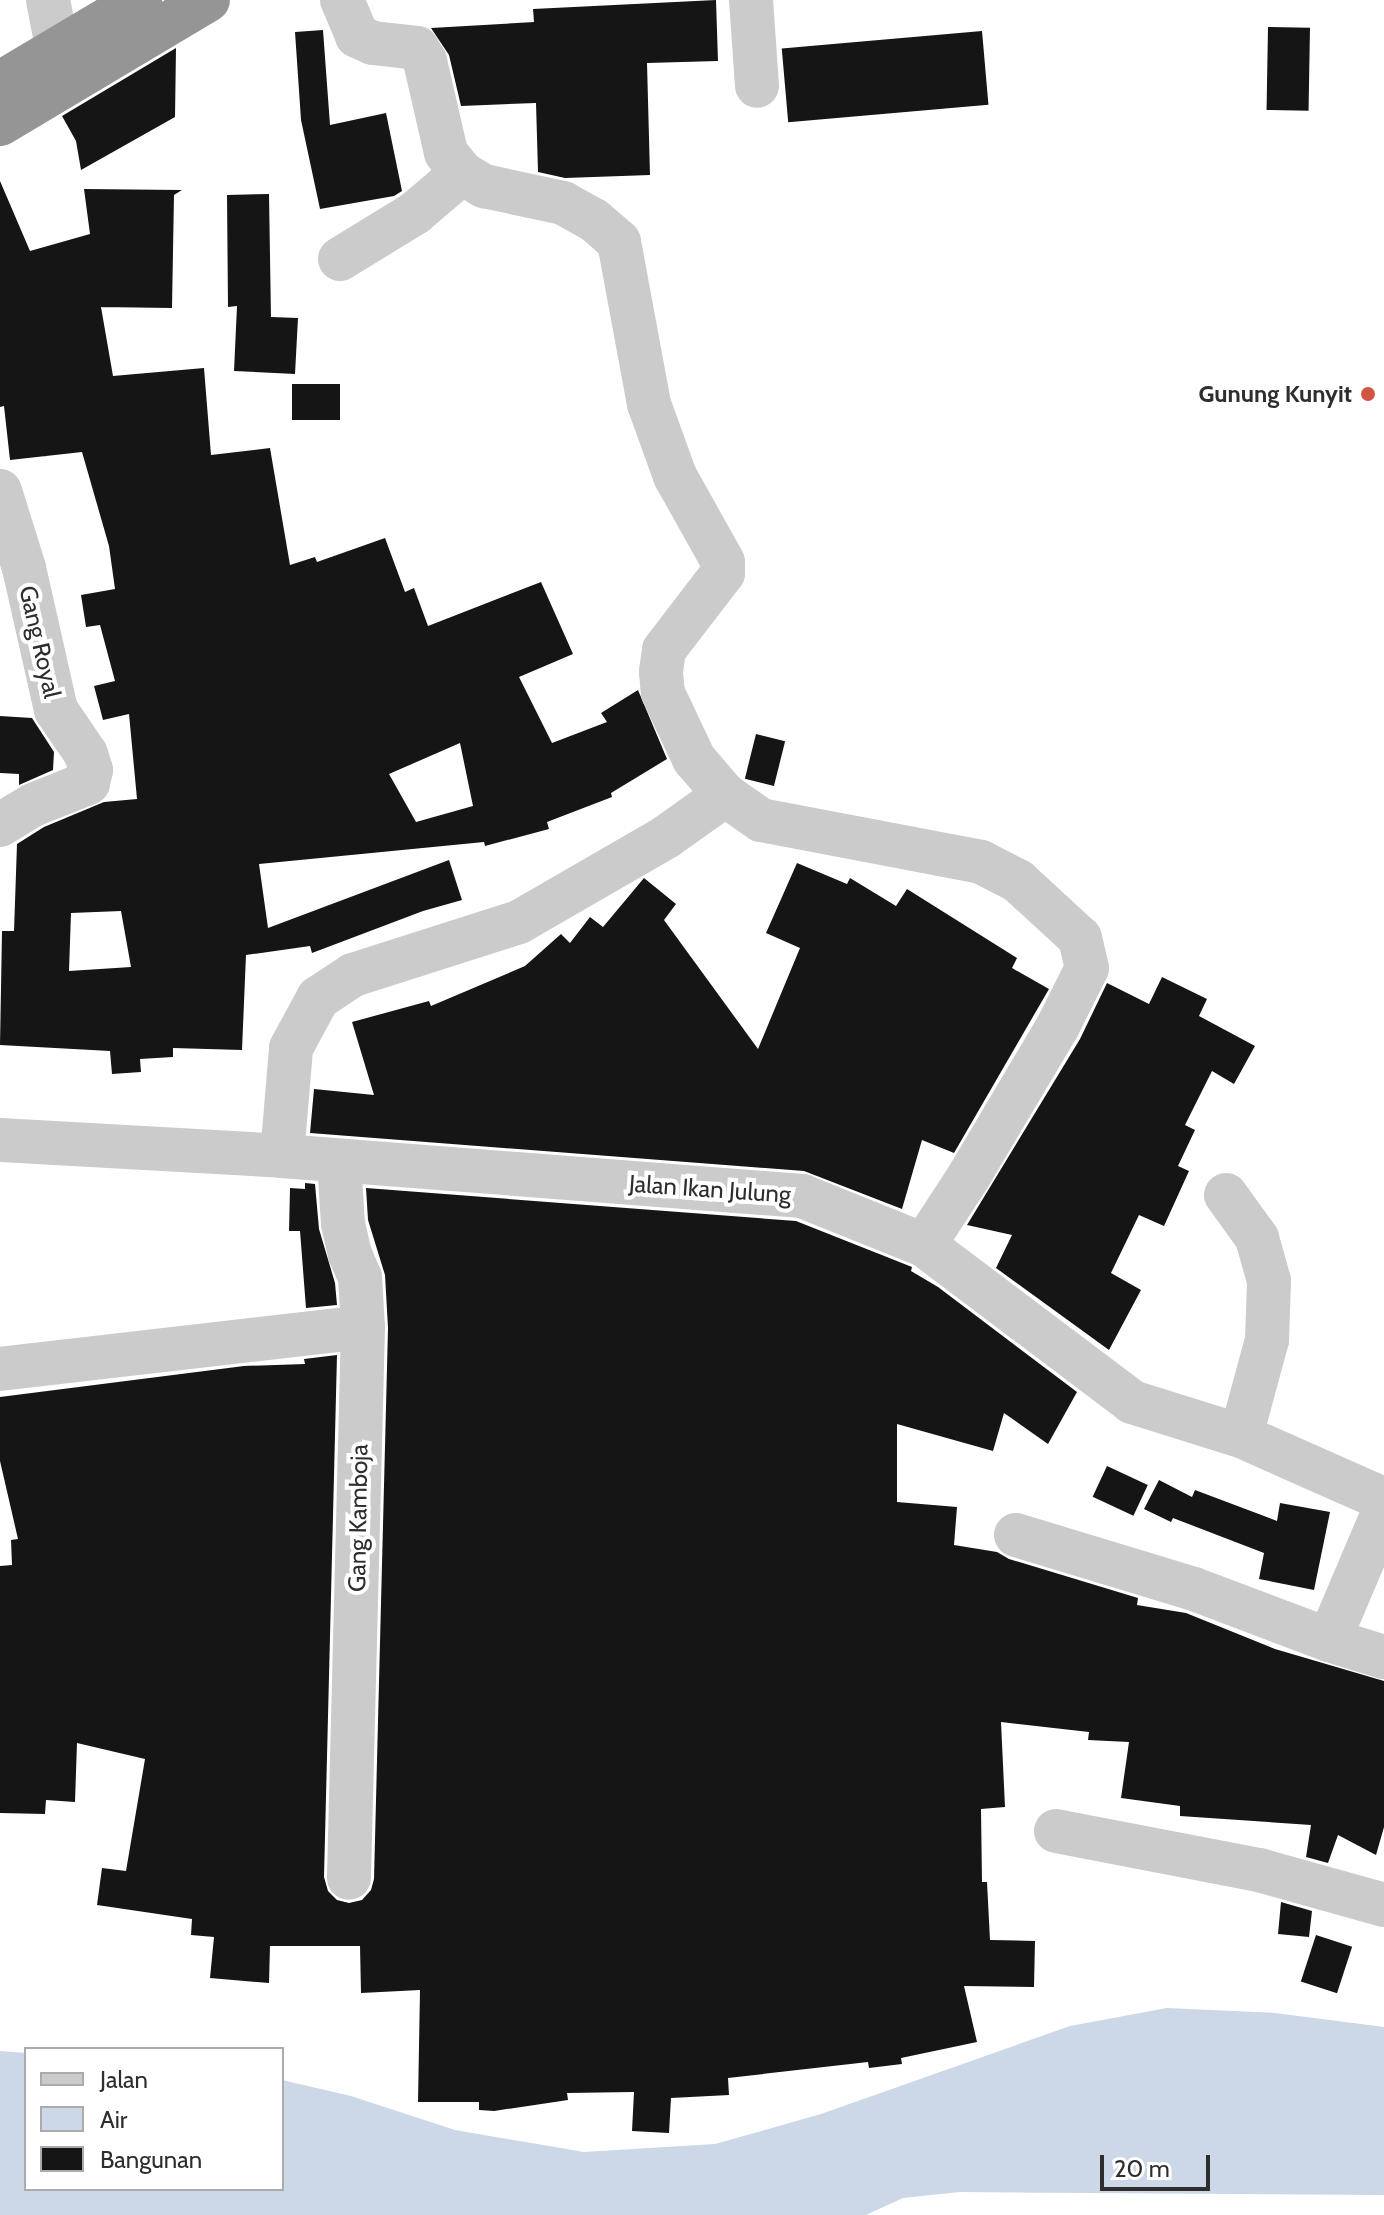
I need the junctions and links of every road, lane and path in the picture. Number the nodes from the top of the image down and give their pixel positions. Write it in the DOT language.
graph roads {
  1 [pos="48,0"];
  2 [pos="140,0"];
  3 [pos="208,0"];
  4 [pos="342,0"];
  5 [pos="751,0"];
  6 [pos="66,67"];
  7 [pos="0,83"];
  8 [pos="757,86"];
  9 [pos="0,124"];
  10 [pos="462,173"];
  11 [pos="340,259"];
  12 [pos="0,491"];
  13 [pos="725,795"];
  14 [pos="0,825"];
  15 [pos="0,1140"];
  16 [pos="282,1156"];
  17 [pos="339,1162"];
  18 [pos="1226,1195"];
  19 [pos="924,1245"];
  20 [pos="363,1327"];
  21 [pos="0,1369"];
  22 [pos="1241,1436"];
  23 [pos="1016,1535"];
  24 [pos="1329,1640"];
  25 [pos="1384,1657"];
  26 [pos="1056,1831"];
  27 [pos="349,1878"];
  28 [pos="1384,1905"];
  1 -- 6 [label="street"];
  2 -- 6 [label="highway"];
  3 -- 6 [label="highway"];
  4 -- 10 [label="street"];
  5 -- 8 [label="street"];
  6 -- 7 [label="highway"];
  6 -- 9 [label="highway"];
  10 -- 11 [label="street"];
  10 -- 13 [label="street"];
  12 -- 14 [label="street, Gang Royal"];
  13 -- 16 [label="street"];
  13 -- 19 [label="street"];
  15 -- 16 [label="street, Jalan Ikan Julung"];
  16 -- 17 [label="street, Jalan Ikan Julung"];
  17 -- 19 [label="street, Jalan Ikan Julung"];
  17 -- 20 [label="street, Gang Kamboja"];
  18 -- 22 [label="street"];
  19 -- 22 [label="street, Jalan Ikan Julung"];
  20 -- 21 [label="street"];
  20 -- 27 [label="street, Gang Kamboja"];
  22 -- 24 [label="street, Jalan Ikan Julung"];
  23 -- 24 [label="street"];
  24 -- 25 [label="street"];
  26 -- 28 [label="street"];
}
